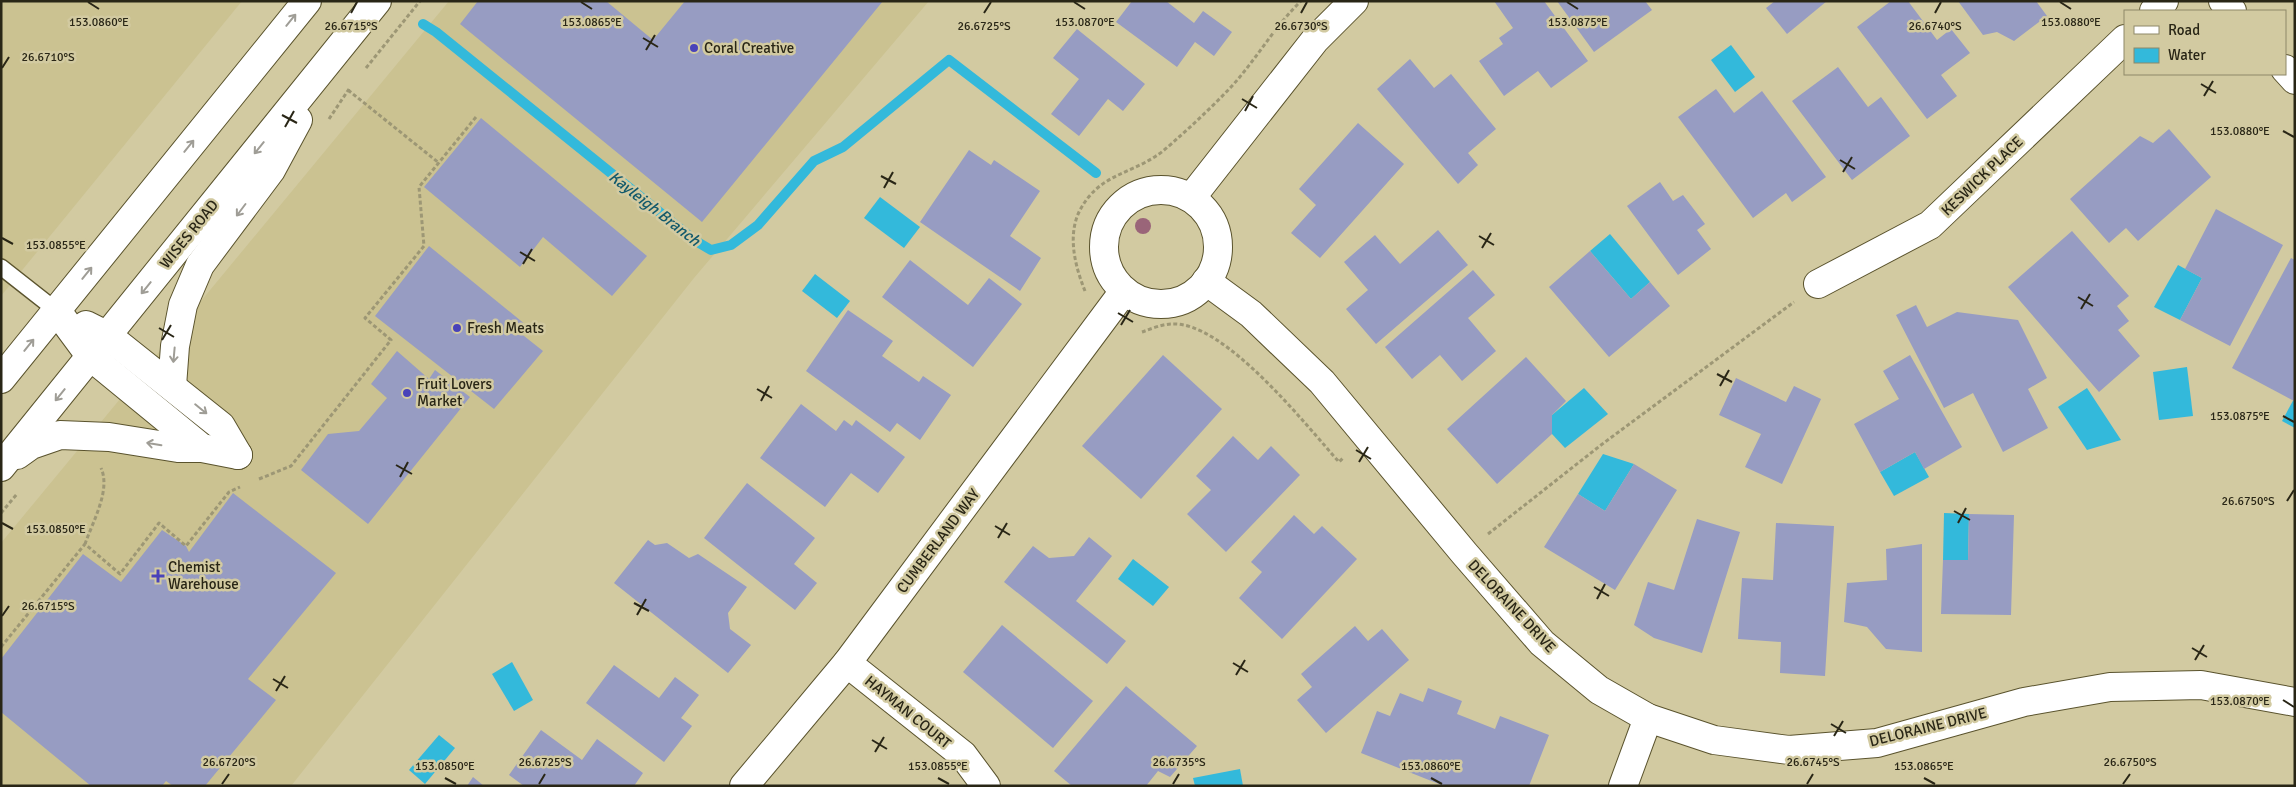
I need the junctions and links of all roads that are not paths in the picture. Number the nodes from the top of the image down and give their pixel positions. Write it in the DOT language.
graph roads {
  1 [pos="306,1"];
  2 [pos="377,1"];
  3 [pos="1354,1"];
  4 [pos="2164,1"];
  5 [pos="2155,10"];
  6 [pos="2124,40"];
  7 [pos="328,63"];
  8 [pos="2286,70"];
  9 [pos="2295,80"];
  10 [pos="1191,198"];
  11 [pos="1,267"];
  12 [pos="1206,282"];
  13 [pos="1818,284"];
  14 [pos="1124,291"];
  15 [pos="57,311"];
  16 [pos="108,336"];
  17 [pos="91,357"];
  18 [pos="1,379"];
  19 [pos="172,386"];
  20 [pos="202,448"];
  21 [pos="2,466"];
  22 [pos="848,663"];
  23 [pos="2295,702"];
  24 [pos="1648,718"];
  25 [pos="744,786"];
  26 [pos="986,786"];
  27 [pos="1623,786"];
  15 -- 1 [label="street, one-way"];
  2 -- 7 [label="street, WISES ROAD"];
  3 -- 10 [label="street"];
  4 -- 5 [label="street"];
  6 -- 13 [label="street, KESWICK PLACE"];
  7 -- 16 [label="street, WISES ROAD, one-way"];
  7 -- 19 [label="street, one-way"];
  8 -- 9 [label="street"];
  10 -- 12 [label="street"];
  10 -- 14 [label="street"];
  11 -- 15 [label="lane"];
  12 -- 14 [label="street"];
  12 -- 24 [label="street, DELORAINE DRIVE"];
  14 -- 22 [label="street, CUMBERLAND WAY"];
  15 -- 16 [label="street"];
  15 -- 17 [label="street"];
  18 -- 15 [label="street, one-way"];
  16 -- 17 [label="street, WISES ROAD"];
  16 -- 19 [label="street"];
  17 -- 20 [label="street"];
  17 -- 21 [label="street, WISES ROAD, one-way"];
  19 -- 20 [label="street, one-way"];
  20 -- 21 [label="street, one-way"];
  22 -- 25 [label="street, CUMBERLAND WAY"];
  22 -- 26 [label="street, HAYMAN COURT"];
  23 -- 24 [label="street, DELORAINE DRIVE"];
  24 -- 27 [label="street"];
}
